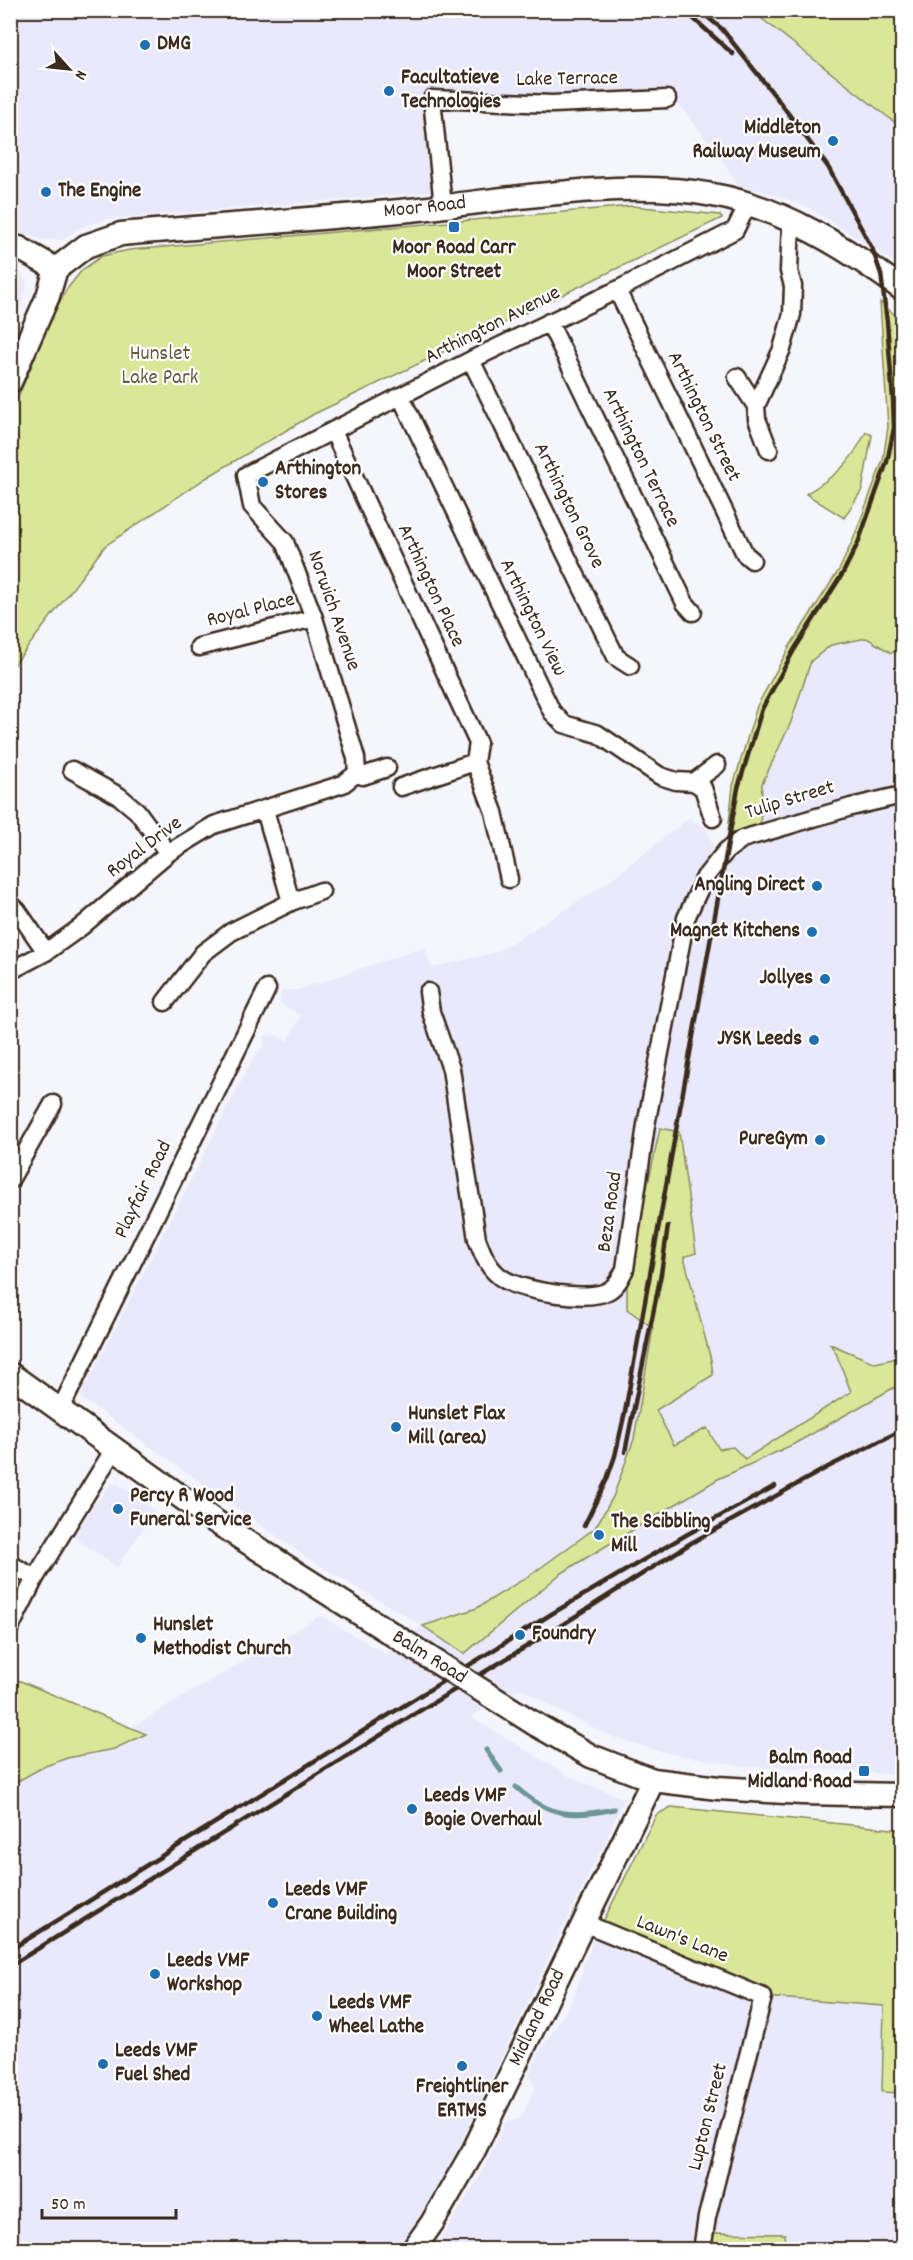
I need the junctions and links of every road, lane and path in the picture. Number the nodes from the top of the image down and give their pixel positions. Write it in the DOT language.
graph roads {
  1 [pos="667,99"];
  2 [pos="748,204"];
  3 [pos="443,206"];
  4 [pos="791,222"];
  5 [pos="10,246"];
  6 [pos="56,269"];
  7 [pos="903,289"];
  8 [pos="617,291"];
  9 [pos="549,322"];
  10 [pos="471,360"];
  11 [pos="737,377"];
  12 [pos="10,382"];
  13 [pos="401,397"];
  14 [pos="756,406"];
  15 [pos="333,431"];
  16 [pos="769,450"];
  17 [pos="246,475"];
  18 [pos="752,561"];
  19 [pos="693,612"];
  20 [pos="314,618"];
  21 [pos="199,647"];
  22 [pos="630,666"];
  23 [pos="475,762"];
  24 [pos="717,765"];
  25 [pos="387,768"];
  26 [pos="72,770"];
  27 [pos="357,773"];
  28 [pos="694,782"];
  29 [pos="401,787"];
  30 [pos="903,795"];
  31 [pos="265,810"];
  32 [pos="713,818"];
  33 [pos="168,853"];
  34 [pos="705,877"];
  35 [pos="509,879"];
  36 [pos="321,891"];
  37 [pos="291,902"];
  38 [pos="10,904"];
  39 [pos="46,952"];
  40 [pos="10,971"];
  41 [pos="267,989"];
  42 [pos="428,992"];
  43 [pos="165,1002"];
  44 [pos="53,1104"];
  45 [pos="10,1180"];
  46 [pos="10,1374"];
  47 [pos="60,1410"];
  48 [pos="114,1449"];
  49 [pos="10,1564"];
  50 [pos="35,1578"];
  51 [pos="10,1628"];
  52 [pos="653,1780"];
  53 [pos="903,1795"];
  54 [pos="584,1923"];
  55 [pos="763,1997"];
  56 [pos="413,2250"];
  57 [pos="702,2250"];
  1 -- 3 [label="street, Lake Terrace"];
  2 -- 3 [label="street, Moor Road"];
  2 -- 4 [label="street, Moor Road"];
  2 -- 8 [label="street, Arthington Avenue"];
  3 -- 6 [label="street, Moor Road"];
  4 -- 7 [label="street, Moor Road"];
  4 -- 14 [label="street"];
  5 -- 6 [label="street"];
  6 -- 12 [label="street"];
  8 -- 9 [label="street, Arthington Avenue"];
  8 -- 18 [label="street, Arthington Street"];
  9 -- 10 [label="street, Arthington Avenue"];
  9 -- 19 [label="street, Arthington Terrace"];
  10 -- 13 [label="street, Arthington Avenue"];
  10 -- 22 [label="street, Arthington Grove"];
  11 -- 14 [label="street"];
  13 -- 15 [label="street, Arthington Avenue"];
  13 -- 28 [label="street, Arthington View"];
  14 -- 16 [label="street"];
  15 -- 17 [label="street, Arthington Avenue"];
  15 -- 23 [label="street, Arthington Place"];
  17 -- 20 [label="street, Norwich Avenue"];
  20 -- 21 [label="street, Royal Place"];
  20 -- 27 [label="street, Norwich Avenue"];
  23 -- 29 [label="street"];
  23 -- 35 [label="street, Arthington Place"];
  24 -- 28 [label="street"];
  25 -- 27 [label="street, Royal Drive"];
  26 -- 33 [label="street"];
  27 -- 31 [label="street, Royal Drive"];
  28 -- 32 [label="street"];
  30 -- 34 [label="street, Tulip Street"];
  31 -- 33 [label="street, Royal Drive"];
  31 -- 37 [label="street"];
  33 -- 39 [label="street, Royal Drive"];
  34 -- 42 [label="street, Beza Road"];
  36 -- 37 [label="street"];
  37 -- 43 [label="street"];
  38 -- 39 [label="street"];
  39 -- 40 [label="street, Royal Drive"];
  41 -- 47 [label="street, Playfair Road"];
  44 -- 45 [label="street"];
  46 -- 47 [label="street, Balm Road"];
  47 -- 48 [label="street, Balm Road"];
  48 -- 50 [label="street"];
  48 -- 52 [label="street, Balm Road, bridge"];
  49 -- 50 [label="street"];
  50 -- 51 [label="street"];
  52 -- 53 [label="street, Balm Road"];
  52 -- 54 [label="street, Midland Road"];
  54 -- 55 [label="street, Lawn's Lane"];
  54 -- 56 [label="street, Midland Road"];
  55 -- 57 [label="street, Lupton Street"];
}
